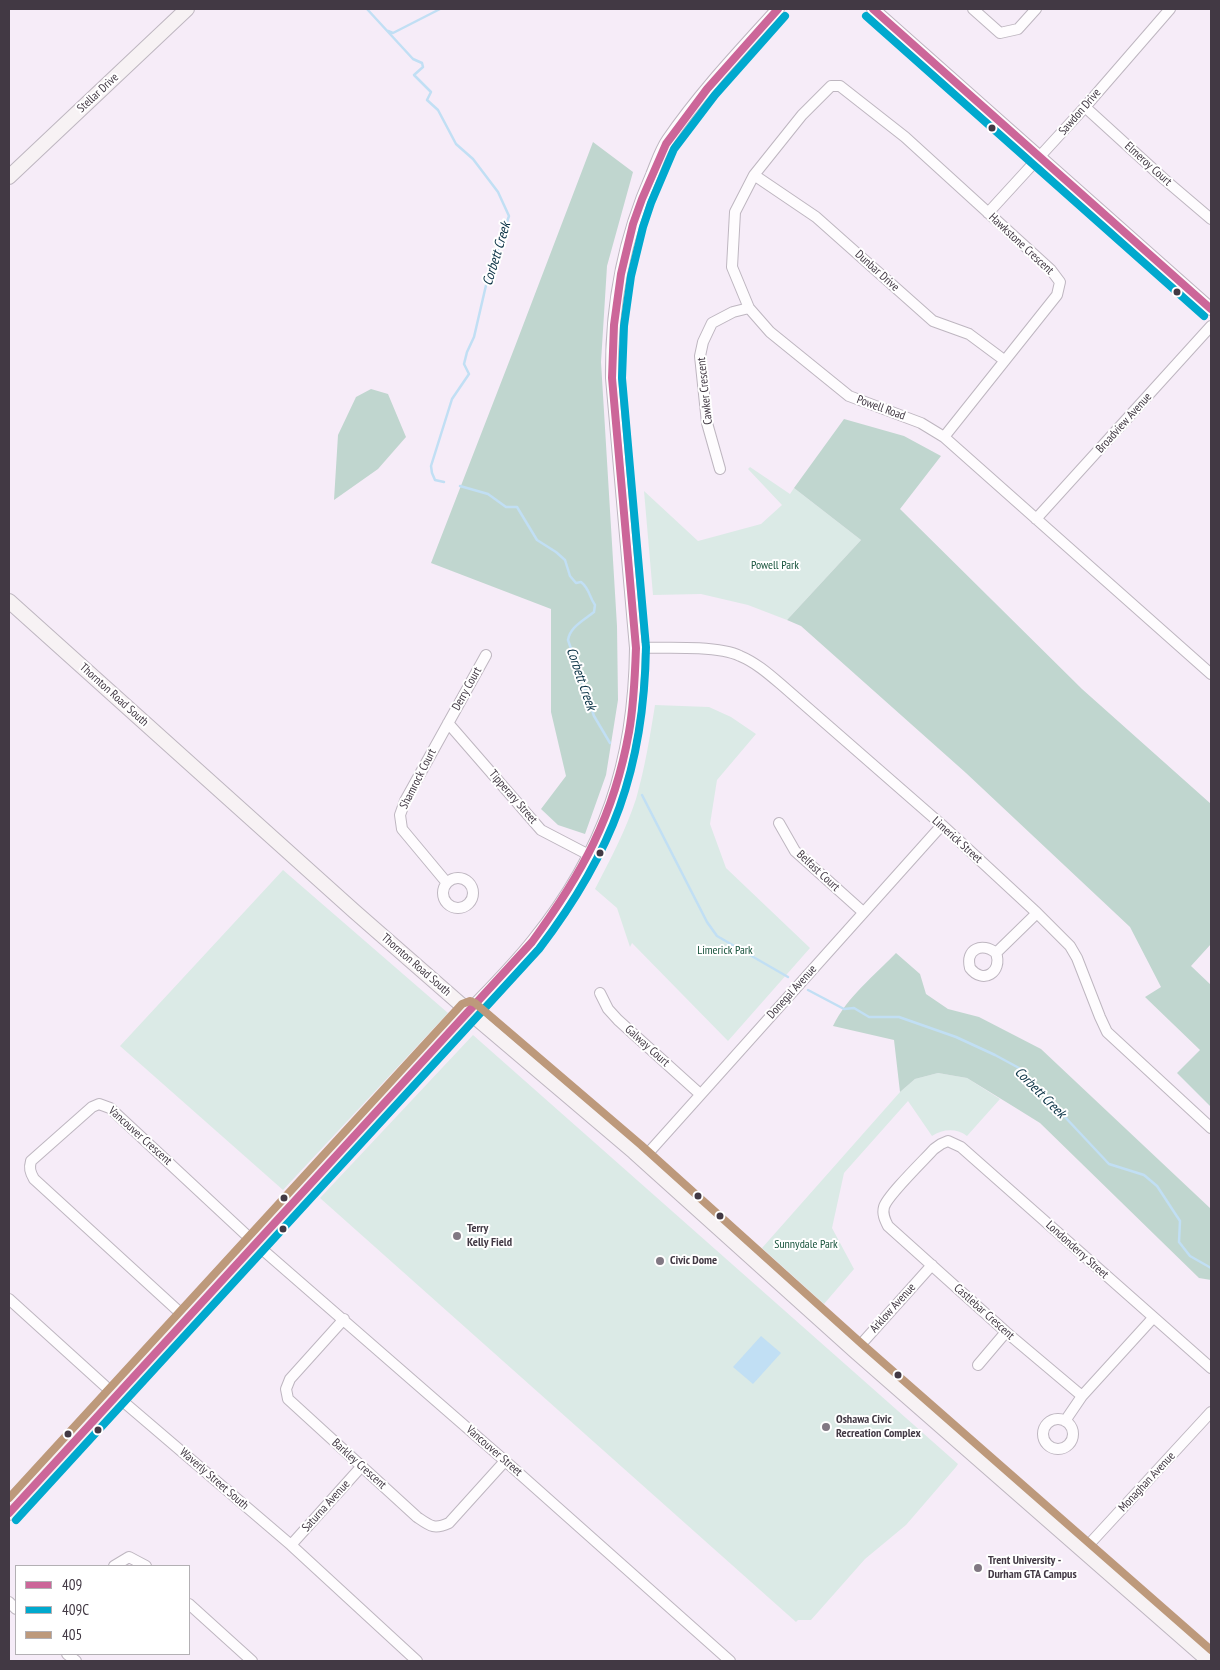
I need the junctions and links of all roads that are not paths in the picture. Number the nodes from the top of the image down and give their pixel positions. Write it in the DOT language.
graph roads {
  1 [pos="187,9"];
  2 [pos="778,9"];
  3 [pos="873,9"];
  4 [pos="974,9"];
  5 [pos="1036,9"];
  6 [pos="1170,9"];
  7 [pos="831,86"];
  8 [pos="1085,107"];
  9 [pos="1039,157"];
  10 [pos="754,175"];
  11 [pos="9,177"];
  12 [pos="988,213"];
  13 [pos="1211,219"];
  14 [pos="749,308"];
  15 [pos="1211,309"];
  16 [pos="1211,326"];
  17 [pos="1004,360"];
  18 [pos="944,437"];
  19 [pos="720,469"];
  20 [pos="1036,519"];
  21 [pos="9,601"];
  22 [pos="636,648"];
  23 [pos="486,655"];
  24 [pos="1211,674"];
  25 [pos="448,723"];
  26 [pos="779,823"];
  27 [pos="942,825"];
  28 [pos="589,855"];
  29 [pos="447,882"];
  30 [pos="863,912"];
  31 [pos="1037,913"];
  32 [pos="996,953"];
  33 [pos="600,993"];
  34 [pos="469,1011"];
  35 [pos="700,1094"];
  36 [pos="1211,1128"];
  37 [pos="941,1144"];
  38 [pos="642,1160"];
  39 [pos="256,1244"];
  40 [pos="932,1265"];
  41 [pos="9,1299"];
  42 [pos="1153,1318"];
  43 [pos="187,1319"];
  44 [pos="344,1319"];
  45 [pos="1006,1332"];
  46 [pos="855,1351"];
  47 [pos="978,1365"];
  48 [pos="1211,1368"];
  49 [pos="117,1396"];
  50 [pos="1082,1396"];
  51 [pos="1211,1412"];
  52 [pos="1065,1420"];
  53 [pos="506,1461"];
  54 [pos="361,1466"];
  55 [pos="9,1513"];
  56 [pos="290,1545"];
  57 [pos="1083,1551"];
  58 [pos="116,1565"];
  59 [pos="144,1565"];
  60 [pos="190,1605"];
  61 [pos="252,1661"];
  62 [pos="417,1661"];
  63 [pos="730,1661"];
  64 [pos="1209,1661"];
  1 -- 11 [label="main road, Stellar Drive"];
  2 -- 22 [label="street"];
  3 -- 9 [label="street"];
  4 -- 5 [label="street"];
  6 -- 8 [label="street, Sawdon Drive"];
  7 -- 10 [label="street, Powell Road"];
  7 -- 12 [label="street, Hawkstone Crescent"];
  8 -- 9 [label="street, Sawdon Drive"];
  8 -- 13 [label="street, Elmeroy Court"];
  9 -- 12 [label="street, Sawdon Drive"];
  9 -- 15 [label="street"];
  10 -- 14 [label="street, Powell Road"];
  10 -- 17 [label="street, Dunbar Drive"];
  12 -- 17 [label="street, Hawkstone Crescent"];
  14 -- 18 [label="street, Powell Road"];
  14 -- 19 [label="street, Cawker Crescent"];
  16 -- 20 [label="street, Broadview Avenue"];
  17 -- 18 [label="street, Hawkstone Crescent"];
  18 -- 20 [label="street, Powell Road"];
  20 -- 24 [label="street, Powell Road"];
  21 -- 34 [label="main road, Thornton Road South"];
  22 -- 27 [label="street, Limerick Street"];
  22 -- 28 [label="street"];
  23 -- 25 [label="street, Derry Court"];
  25 -- 28 [label="street, Tipperary Street"];
  25 -- 29 [label="street, Shamrock Court"];
  26 -- 30 [label="street, Belfast Court"];
  27 -- 30 [label="street, Donegal Avenue"];
  27 -- 31 [label="street, Limerick Street"];
  28 -- 34 [label="street"];
  30 -- 35 [label="street, Donegal Avenue"];
  31 -- 32 [label="street"];
  31 -- 36 [label="street, Limerick Street"];
  33 -- 35 [label="street, Galway Court"];
  34 -- 38 [label="main road, Thornton Road South"];
  34 -- 39 [label="main road"];
  35 -- 38 [label="street, Donegal Avenue"];
  37 -- 40 [label="street, Castlebar Crescent"];
  37 -- 42 [label="street, Londonderry Street"];
  38 -- 46 [label="main road, Thornton Road South"];
  39 -- 43 [label="main road"];
  39 -- 43 [label="street, Vancouver Crescent"];
  39 -- 44 [label="street, Vancouver Street"];
  40 -- 45 [label="street, Castlebar Crescent"];
  40 -- 46 [label="street, Arklow Avenue"];
  41 -- 49 [label="street, Waverly Street South"];
  42 -- 48 [label="street, Londonderry Street"];
  42 -- 50 [label="street"];
  43 -- 49 [label="main road"];
  44 -- 53 [label="street, Vancouver Street"];
  44 -- 54 [label="street, Barkley Crescent"];
  45 -- 47 [label="street"];
  45 -- 50 [label="street, Castlebar Crescent"];
  46 -- 57 [label="main road, Thornton Road South"];
  49 -- 55 [label="main road"];
  49 -- 56 [label="street, Waverly Street South"];
  50 -- 52 [label="street"];
  51 -- 57 [label="street, Monaghan Avenue"];
  53 -- 54 [label="street, Barkley Crescent"];
  53 -- 63 [label="street, Vancouver Street"];
  54 -- 56 [label="street, Saturna Avenue"];
  56 -- 62 [label="street, Waverly Street South"];
  57 -- 64 [label="main road, Thornton Road South"];
  58 -- 59 [label="street"];
  60 -- 61 [label="street"];
}
